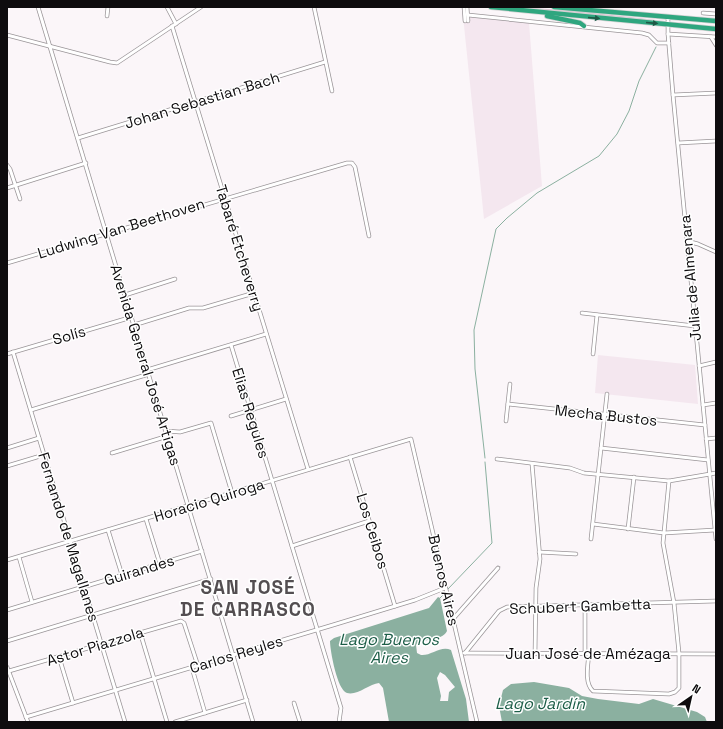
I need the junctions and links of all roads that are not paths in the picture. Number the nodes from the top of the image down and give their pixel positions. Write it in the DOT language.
graph roads {
  1 [pos="38,7"];
  2 [pos="108,7"];
  3 [pos="167,7"];
  4 [pos="201,7"];
  5 [pos="314,7"];
  6 [pos="464,7"];
  7 [pos="467,7"];
  8 [pos="491,7"];
  9 [pos="554,7"];
  10 [pos="528,11"];
  11 [pos="703,13"];
  12 [pos="716,14"];
  13 [pos="468,15"];
  14 [pos="107,16"];
  15 [pos="668,17"];
  16 [pos="716,21"];
  17 [pos="176,24"];
  18 [pos="668,25"];
  19 [pos="172,26"];
  20 [pos="584,26"];
  21 [pos="716,29"];
  22 [pos="668,34"];
  23 [pos="7,35"];
  24 [pos="711,37"];
  25 [pos="716,37"];
  26 [pos="668,43"];
  27 [pos="716,45"];
  28 [pos="51,48"];
  29 [pos="325,62"];
  30 [pos="332,91"];
  31 [pos="716,93"];
  32 [pos="673,95"];
  33 [pos="196,103"];
  34 [pos="78,138"];
  35 [pos="716,140"];
  36 [pos="678,143"];
  37 [pos="86,163"];
  38 [pos="7,165"];
  39 [pos="16,185"];
  40 [pos="7,188"];
  41 [pos="20,198"];
  42 [pos="225,198"];
  43 [pos="106,233"];
  44 [pos="370,236"];
  45 [pos="687,241"];
  46 [pos="716,252"];
  47 [pos="7,262"];
  48 [pos="176,279"];
  49 [pos="254,293"];
  50 [pos="125,295"];
  51 [pos="582,313"];
  52 [pos="597,315"];
  53 [pos="132,317"];
  54 [pos="134,324"];
  55 [pos="694,326"];
  56 [pos="266,334"];
  57 [pos="231,345"];
  58 [pos="13,352"];
  59 [pos="7,354"];
  60 [pos="593,354"];
  61 [pos="716,362"];
  62 [pos="699,366"];
  63 [pos="148,372"];
  64 [pos="510,384"];
  65 [pos="607,394"];
  66 [pos="286,399"];
  67 [pos="716,403"];
  68 [pos="508,404"];
  69 [pos="703,405"];
  70 [pos="31,410"];
  71 [pos="250,411"];
  72 [pos="606,414"];
  73 [pos="231,416"];
  74 [pos="506,422"];
  75 [pos="705,425"];
  76 [pos="166,431"];
  77 [pos="168,436"];
  78 [pos="39,438"];
  79 [pos="716,438"];
  80 [pos="411,439"];
  81 [pos="706,439"];
  82 [pos="7,448"];
  83 [pos="601,448"];
  84 [pos="112,453"];
  85 [pos="37,457"];
  86 [pos="350,457"];
  87 [pos="497,459"];
  88 [pos="708,460"];
  89 [pos="532,464"];
  90 [pos="7,466"];
  91 [pos="308,470"];
  92 [pos="716,473"];
  93 [pos="598,474"];
  94 [pos="710,475"];
  95 [pos="634,477"];
  96 [pos="272,480"];
  97 [pos="669,481"];
  98 [pos="232,493"];
  99 [pos="189,506"];
  100 [pos="714,508"];
  101 [pos="146,519"];
  102 [pos="369,521"];
  103 [pos="593,524"];
  104 [pos="628,529"];
  105 [pos="108,530"];
  106 [pos="715,530"];
  107 [pos="664,533"];
  108 [pos="591,539"];
  109 [pos="716,539"];
  110 [pos="71,541"];
  111 [pos="292,546"];
  112 [pos="202,551"];
  113 [pos="539,552"];
  114 [pos="576,554"];
  115 [pos="19,557"];
  116 [pos="7,560"];
  117 [pos="160,564"];
  118 [pos="498,568"];
  119 [pos="122,575"];
  120 [pos="211,579"];
  121 [pos="84,587"];
  122 [pos="446,590"];
  123 [pos="716,601"];
  124 [pos="32,602"];
  125 [pos="674,603"];
  126 [pos="585,605"];
  127 [pos="395,606"];
  128 [pos="535,606"];
  129 [pos="7,610"];
  130 [pos="93,615"];
  131 [pos="453,619"];
  132 [pos="317,629"];
  133 [pos="140,632"];
  134 [pos="7,641"];
  135 [pos="101,644"];
  136 [pos="465,652"];
  137 [pos="587,653"];
  138 [pos="679,653"];
  139 [pos="234,654"];
  140 [pos="460,654"];
  141 [pos="535,654"];
  142 [pos="716,654"];
  143 [pos="58,657"];
  144 [pos="7,666"];
  145 [pos="198,666"];
  146 [pos="192,668"];
  147 [pos="9,671"];
  148 [pos="154,679"];
  149 [pos="116,691"];
  150 [pos="247,700"];
  151 [pos="73,703"];
  152 [pos="294,703"];
  153 [pos="205,713"];
  154 [pos="26,717"];
  155 [pos="28,722"];
  156 [pos="125,722"];
  157 [pos="167,722"];
  158 [pos="175,722"];
  159 [pos="254,722"];
  160 [pos="300,722"];
  161 [pos="339,722"];
  162 [pos="476,722"];
  1 -- 28 [label="street, Avenida General José Artigas"];
  2 -- 14 [label="street"];
  3 -- 17 [label="street"];
  4 -- 17 [label="street"];
  5 -- 29 [label="street"];
  6 -- 13 [label="street"];
  7 -- 13 [label="street"];
  8 -- 10 [label="highway"];
  9 -- 15 [label="highway"];
  10 -- 18 [label="highway, one-way"];
  10 -- 20 [label="highway"];
  11 -- 12 [label="street"];
  13 -- 20 [label="street"];
  15 -- 16 [label="highway"];
  15 -- 18 [label="street, Julia de Almenara"];
  17 -- 19 [label="street"];
  18 -- 21 [label="highway"];
  18 -- 22 [label="street, Julia de Almenara"];
  19 -- 28 [label="street"];
  19 -- 33 [label="street, Tabaré Etcheverry"];
  20 -- 26 [label="street"];
  22 -- 24 [label="street"];
  22 -- 26 [label="street, Julia de Almenara"];
  23 -- 28 [label="street"];
  24 -- 25 [label="street"];
  24 -- 27 [label="street"];
  26 -- 32 [label="street, Julia de Almenara"];
  28 -- 34 [label="street, Avenida General José Artigas"];
  29 -- 30 [label="street"];
  29 -- 33 [label="street, Johan Sebastian Bach"];
  31 -- 32 [label="street"];
  32 -- 36 [label="street, Julia de Almenara"];
  33 -- 34 [label="street, Johan Sebastian Bach"];
  33 -- 42 [label="street, Tabaré Etcheverry"];
  34 -- 37 [label="street, Avenida General José Artigas"];
  35 -- 36 [label="street"];
  36 -- 45 [label="street, Julia de Almenara"];
  37 -- 39 [label="street"];
  37 -- 43 [label="street, Avenida General José Artigas"];
  38 -- 39 [label="street"];
  39 -- 40 [label="street"];
  39 -- 41 [label="street"];
  42 -- 43 [label="street, Ludwing Van Beethoven"];
  42 -- 44 [label="street, Ludwing Van Beethoven"];
  42 -- 49 [label="street, Tabaré Etcheverry"];
  43 -- 47 [label="street, Ludwing Van Beethoven"];
  43 -- 50 [label="street, Avenida General José Artigas"];
  45 -- 46 [label="street"];
  45 -- 55 [label="street, Julia de Almenara"];
  48 -- 50 [label="street"];
  49 -- 54 [label="street"];
  49 -- 56 [label="street, Tabaré Etcheverry"];
  50 -- 53 [label="street, Avenida General José Artigas"];
  51 -- 52 [label="street"];
  52 -- 55 [label="street"];
  52 -- 60 [label="street"];
  53 -- 54 [label="street, Avenida General José Artigas"];
  53 -- 58 [label="street, Solís"];
  54 -- 63 [label="street, Avenida General José Artigas"];
  55 -- 62 [label="street, Julia de Almenara"];
  56 -- 57 [label="street"];
  56 -- 66 [label="street, Tabaré Etcheverry"];
  57 -- 63 [label="street"];
  57 -- 71 [label="street, Elias Regules"];
  58 -- 59 [label="street, Solís"];
  58 -- 70 [label="street, Fernando de Magallanes"];
  61 -- 62 [label="street"];
  62 -- 69 [label="street, Julia de Almenara"];
  63 -- 70 [label="street"];
  63 -- 76 [label="street, Avenida General José Artigas"];
  64 -- 68 [label="street"];
  65 -- 72 [label="street"];
  66 -- 71 [label="street"];
  66 -- 91 [label="street, Tabaré Etcheverry"];
  67 -- 69 [label="street"];
  68 -- 72 [label="street, Mecha Bustos"];
  68 -- 74 [label="street"];
  69 -- 75 [label="street, Julia de Almenara"];
  70 -- 78 [label="street, Fernando de Magallanes"];
  71 -- 73 [label="street"];
  71 -- 96 [label="street, Elias Regules"];
  72 -- 75 [label="street, Mecha Bustos"];
  72 -- 83 [label="street"];
  75 -- 81 [label="street, Julia de Almenara"];
  76 -- 77 [label="street, Avenida General José Artigas"];
  76 -- 98 [label="street"];
  77 -- 84 [label="street"];
  77 -- 99 [label="street, Avenida General José Artigas"];
  78 -- 82 [label="street"];
  78 -- 110 [label="street, Fernando de Magallanes"];
  79 -- 81 [label="street"];
  80 -- 86 [label="street, Horacio Quiroga"];
  80 -- 122 [label="street, Buenos Aires"];
  81 -- 88 [label="street, Julia de Almenara"];
  83 -- 88 [label="street"];
  83 -- 93 [label="street"];
  85 -- 90 [label="street"];
  86 -- 91 [label="street, Horacio Quiroga"];
  86 -- 102 [label="street, Los Ceibos"];
  87 -- 89 [label="street"];
  88 -- 94 [label="street, Julia de Almenara"];
  89 -- 93 [label="street"];
  89 -- 113 [label="street"];
  91 -- 96 [label="street, Horacio Quiroga"];
  92 -- 94 [label="street"];
  93 -- 95 [label="street"];
  93 -- 103 [label="street"];
  94 -- 97 [label="street"];
  94 -- 100 [label="street, Julia de Almenara"];
  95 -- 97 [label="street"];
  95 -- 104 [label="street"];
  96 -- 98 [label="street, Horacio Quiroga"];
  96 -- 111 [label="street, Elias Regules"];
  97 -- 107 [label="street"];
  98 -- 99 [label="street, Horacio Quiroga"];
  99 -- 101 [label="street, Horacio Quiroga"];
  99 -- 112 [label="street, Avenida General José Artigas"];
  100 -- 106 [label="street, Julia de Almenara"];
  101 -- 105 [label="street, Horacio Quiroga"];
  101 -- 117 [label="street"];
  102 -- 111 [label="street"];
  102 -- 127 [label="street, Los Ceibos"];
  103 -- 104 [label="street"];
  103 -- 108 [label="street"];
  104 -- 107 [label="street"];
  105 -- 110 [label="street, Horacio Quiroga"];
  105 -- 119 [label="street"];
  106 -- 107 [label="street"];
  106 -- 109 [label="street, Julia de Almenara"];
  107 -- 125 [label="street"];
  110 -- 115 [label="street, Horacio Quiroga"];
  110 -- 121 [label="street, Fernando de Magallanes"];
  111 -- 132 [label="street, Elias Regules"];
  112 -- 117 [label="street, Guirandes"];
  112 -- 120 [label="street, Avenida General José Artigas"];
  113 -- 114 [label="street"];
  113 -- 128 [label="street"];
  115 -- 116 [label="street, Horacio Quiroga"];
  115 -- 124 [label="street"];
  117 -- 119 [label="street, Guirandes"];
  118 -- 131 [label="street"];
  119 -- 121 [label="street, Guirandes"];
  120 -- 130 [label="street"];
  120 -- 139 [label="street, Avenida General José Artigas"];
  121 -- 124 [label="street, Guirandes"];
  121 -- 130 [label="street, Fernando de Magallanes"];
  122 -- 127 [label="street, Carlos Reyles"];
  122 -- 131 [label="street, Buenos Aires"];
  123 -- 125 [label="street, Schubert Gambetta"];
  124 -- 129 [label="street, Guirandes"];
  125 -- 126 [label="street, Schubert Gambetta"];
  125 -- 138 [label="street"];
  126 -- 128 [label="street, Schubert Gambetta"];
  126 -- 137 [label="street"];
  127 -- 132 [label="street, Carlos Reyles"];
  128 -- 136 [label="street, Schubert Gambetta"];
  128 -- 141 [label="street"];
  130 -- 134 [label="street"];
  130 -- 135 [label="street, Fernando de Magallanes"];
  131 -- 140 [label="street, Buenos Aires"];
  132 -- 139 [label="street, Carlos Reyles"];
  132 -- 161 [label="street, Elias Regules"];
  133 -- 135 [label="street, Astor Piazzola"];
  133 -- 145 [label="street, Astor Piazzola"];
  133 -- 148 [label="street"];
  135 -- 143 [label="street, Astor Piazzola"];
  135 -- 149 [label="street, Fernando de Magallanes"];
  136 -- 140 [label="street, Juan José de Amézaga"];
  136 -- 141 [label="street, Juan José de Amézaga"];
  137 -- 138 [label="street, Juan José de Amézaga"];
  137 -- 138 [label="street"];
  137 -- 141 [label="street, Juan José de Amézaga"];
  138 -- 142 [label="street, Juan José de Amézaga"];
  139 -- 145 [label="street, Carlos Reyles"];
  139 -- 150 [label="street, Avenida General José Artigas"];
  140 -- 162 [label="street, Buenos Aires"];
  143 -- 147 [label="street, Astor Piazzola"];
  143 -- 151 [label="street"];
  144 -- 147 [label="street"];
  145 -- 146 [label="street, Carlos Reyles"];
  146 -- 148 [label="street, Carlos Reyles"];
  146 -- 153 [label="street"];
  147 -- 154 [label="street"];
  148 -- 149 [label="street, Carlos Reyles"];
  148 -- 157 [label="street"];
  149 -- 151 [label="street, Carlos Reyles"];
  149 -- 156 [label="street, Fernando de Magallanes"];
  150 -- 153 [label="street"];
  150 -- 159 [label="street, Avenida General José Artigas"];
  151 -- 154 [label="street, Carlos Reyles"];
  152 -- 160 [label="street"];
  153 -- 158 [label="street"];
  154 -- 155 [label="street"];
}
